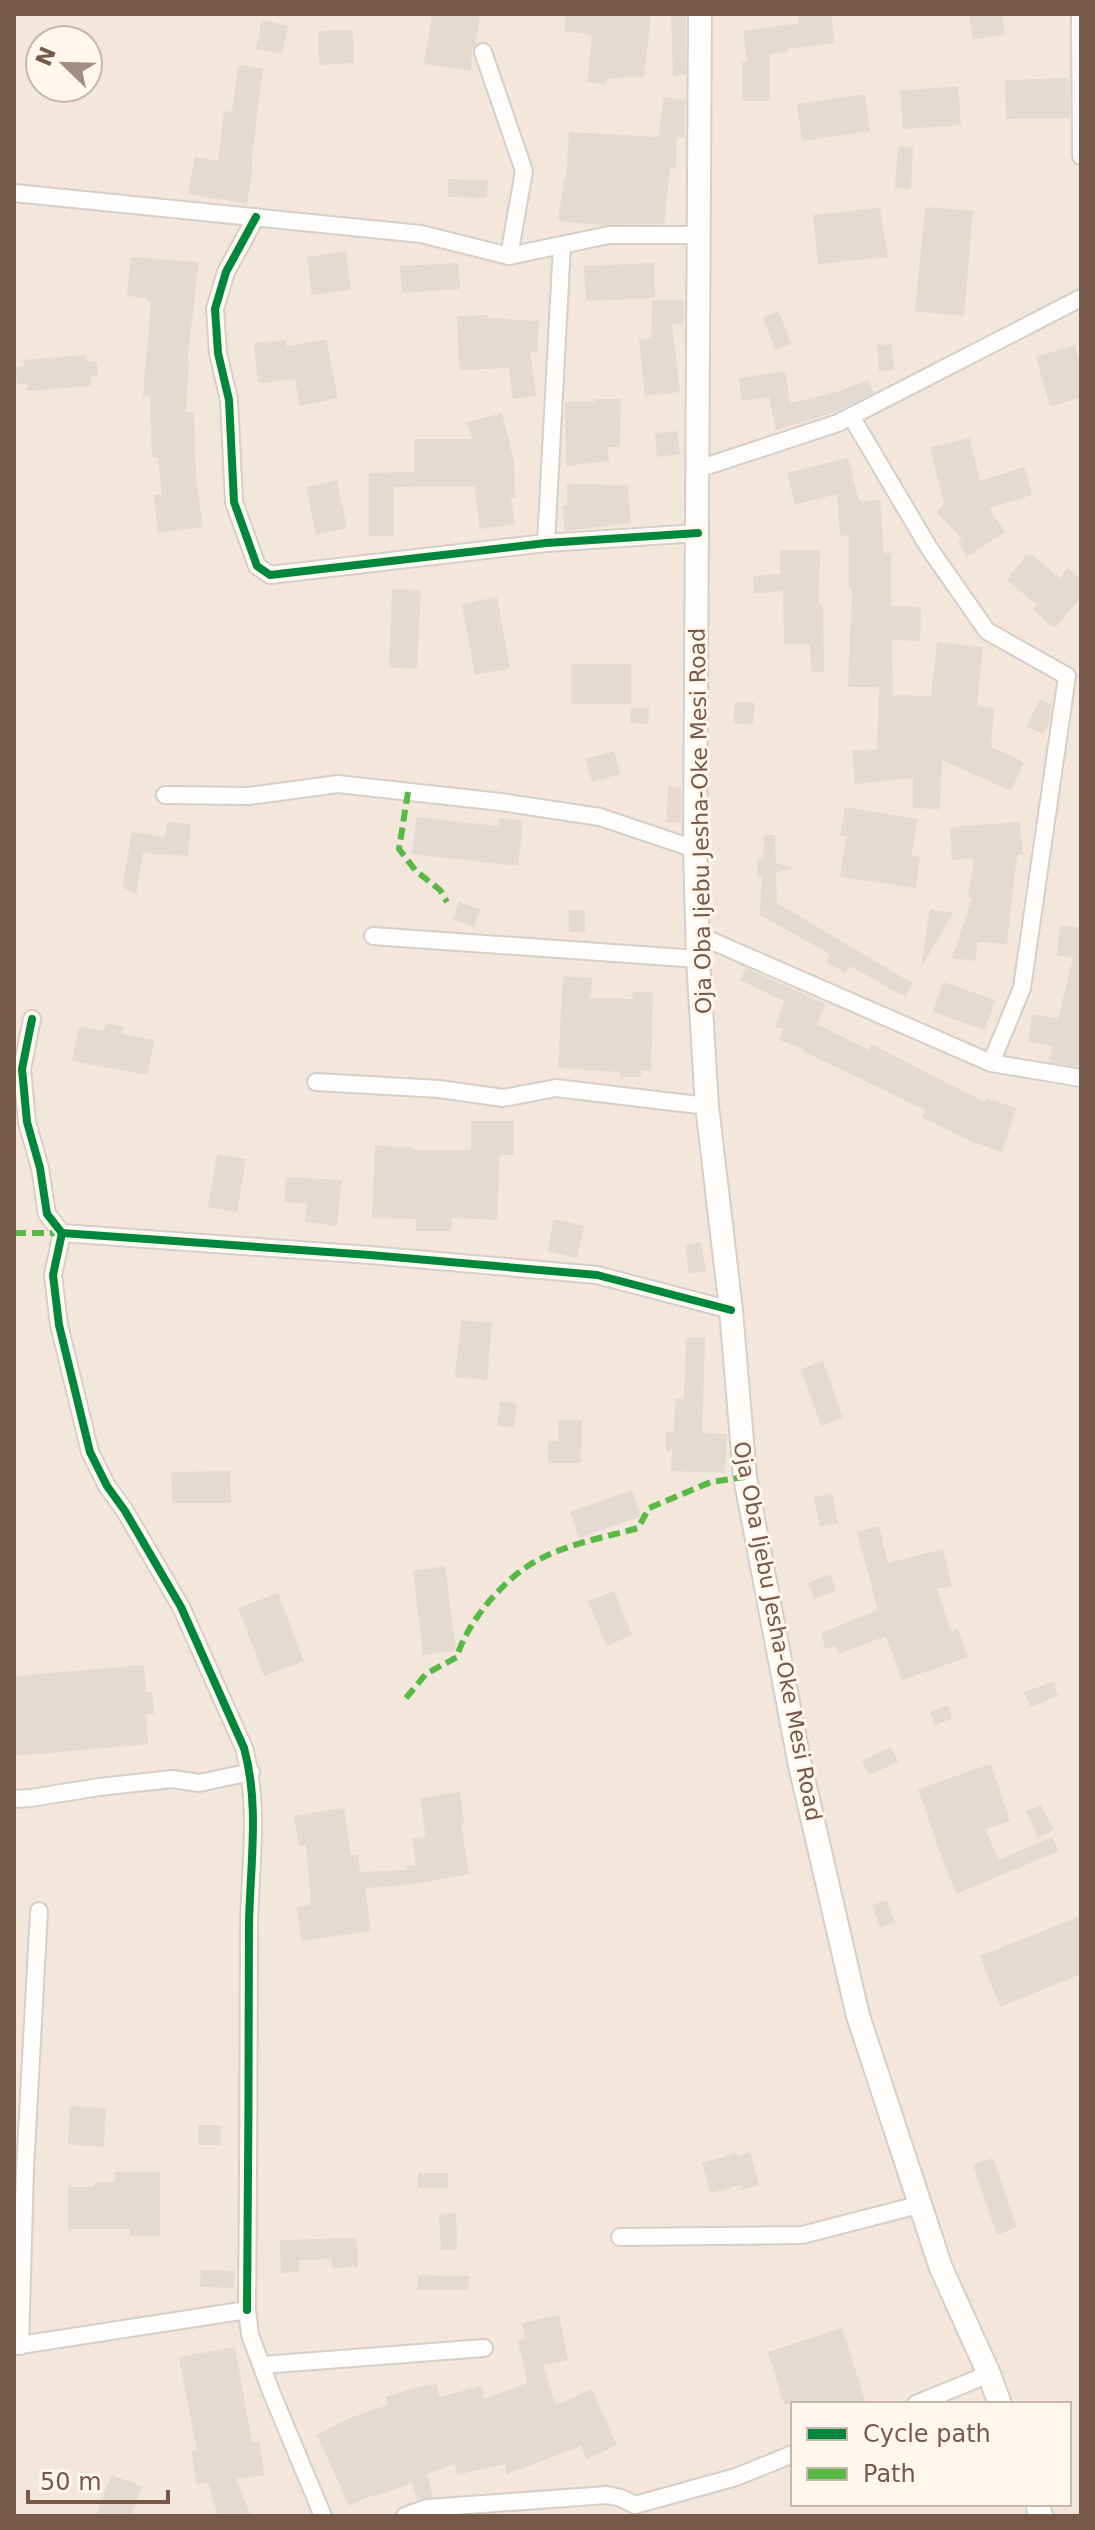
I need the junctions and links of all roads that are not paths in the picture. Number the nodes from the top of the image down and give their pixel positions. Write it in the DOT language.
graph roads {
  1 [pos="700,14"];
  2 [pos="1080,14"];
  3 [pos="483,52"];
  4 [pos="1081,156"];
  5 [pos="14,193"];
  6 [pos="256,217"];
  7 [pos="699,235"];
  8 [pos="562,245"];
  9 [pos="509,256"];
  10 [pos="1081,298"];
  11 [pos="851,416"];
  12 [pos="698,469"];
  13 [pos="698,533"];
  14 [pos="546,543"];
  15 [pos="165,795"];
  16 [pos="695,849"];
  17 [pos="698,935"];
  18 [pos="373,936"];
  19 [pos="698,959"];
  20 [pos="32,1019"];
  21 [pos="991,1063"];
  22 [pos="1081,1078"];
  23 [pos="316,1082"];
  24 [pos="707,1106"];
  25 [pos="62,1233"];
  26 [pos="731,1310"];
  27 [pos="251,1772"];
  28 [pos="14,1799"];
  29 [pos="39,1911"];
  30 [pos="922,2204"];
  31 [pos="620,2237"];
  32 [pos="247,2310"];
  33 [pos="17,2346"];
  34 [pos="484,2348"];
  35 [pos="262,2365"];
  36 [pos="989,2374"];
  37 [pos="921,2402"];
  38 [pos="999,2402"];
  39 [pos="791,2455"];
  40 [pos="638,2510"];
  41 [pos="323,2516"];
  42 [pos="405,2516"];
  1 -- 7 [label="main road, Oja Oba Ijebu Jesha-Oke Mesi Road"];
  2 -- 4 [label="street"];
  3 -- 9 [label="street"];
  5 -- 6 [label="street"];
  6 -- 9 [label="street"];
  6 -- 14 [label="street"];
  7 -- 8 [label="street"];
  7 -- 12 [label="main road, Oja Oba Ijebu Jesha-Oke Mesi Road"];
  8 -- 9 [label="street"];
  8 -- 14 [label="street"];
  10 -- 11 [label="street"];
  11 -- 12 [label="street"];
  11 -- 21 [label="street"];
  12 -- 13 [label="main road, Oja Oba Ijebu Jesha-Oke Mesi Road"];
  13 -- 14 [label="street"];
  13 -- 16 [label="main road, Oja Oba Ijebu Jesha-Oke Mesi Road"];
  15 -- 16 [label="street"];
  16 -- 17 [label="main road, Oja Oba Ijebu Jesha-Oke Mesi Road"];
  17 -- 19 [label="main road, Oja Oba Ijebu Jesha-Oke Mesi Road"];
  17 -- 21 [label="street"];
  18 -- 19 [label="street"];
  19 -- 24 [label="main road, Oja Oba Ijebu Jesha-Oke Mesi Road"];
  20 -- 25 [label="street"];
  21 -- 22 [label="street"];
  23 -- 24 [label="street"];
  24 -- 26 [label="main road, Oja Oba Ijebu Jesha-Oke Mesi Road"];
  25 -- 26 [label="street"];
  25 -- 27 [label="street"];
  26 -- 30 [label="main road, Oja Oba Ijebu Jesha-Oke Mesi Road"];
  27 -- 28 [label="street"];
  27 -- 32 [label="street"];
  29 -- 33 [label="street"];
  30 -- 31 [label="street"];
  30 -- 36 [label="main road, Oja Oba Ijebu Jesha-Oke Mesi Road"];
  32 -- 33 [label="street"];
  32 -- 35 [label="street"];
  34 -- 35 [label="street"];
  35 -- 41 [label="street"];
  36 -- 37 [label="street"];
  36 -- 38 [label="main road, Oja Oba Ijebu Jesha-Oke Mesi Road"];
  39 -- 40 [label="street"];
  40 -- 42 [label="street"];
}
